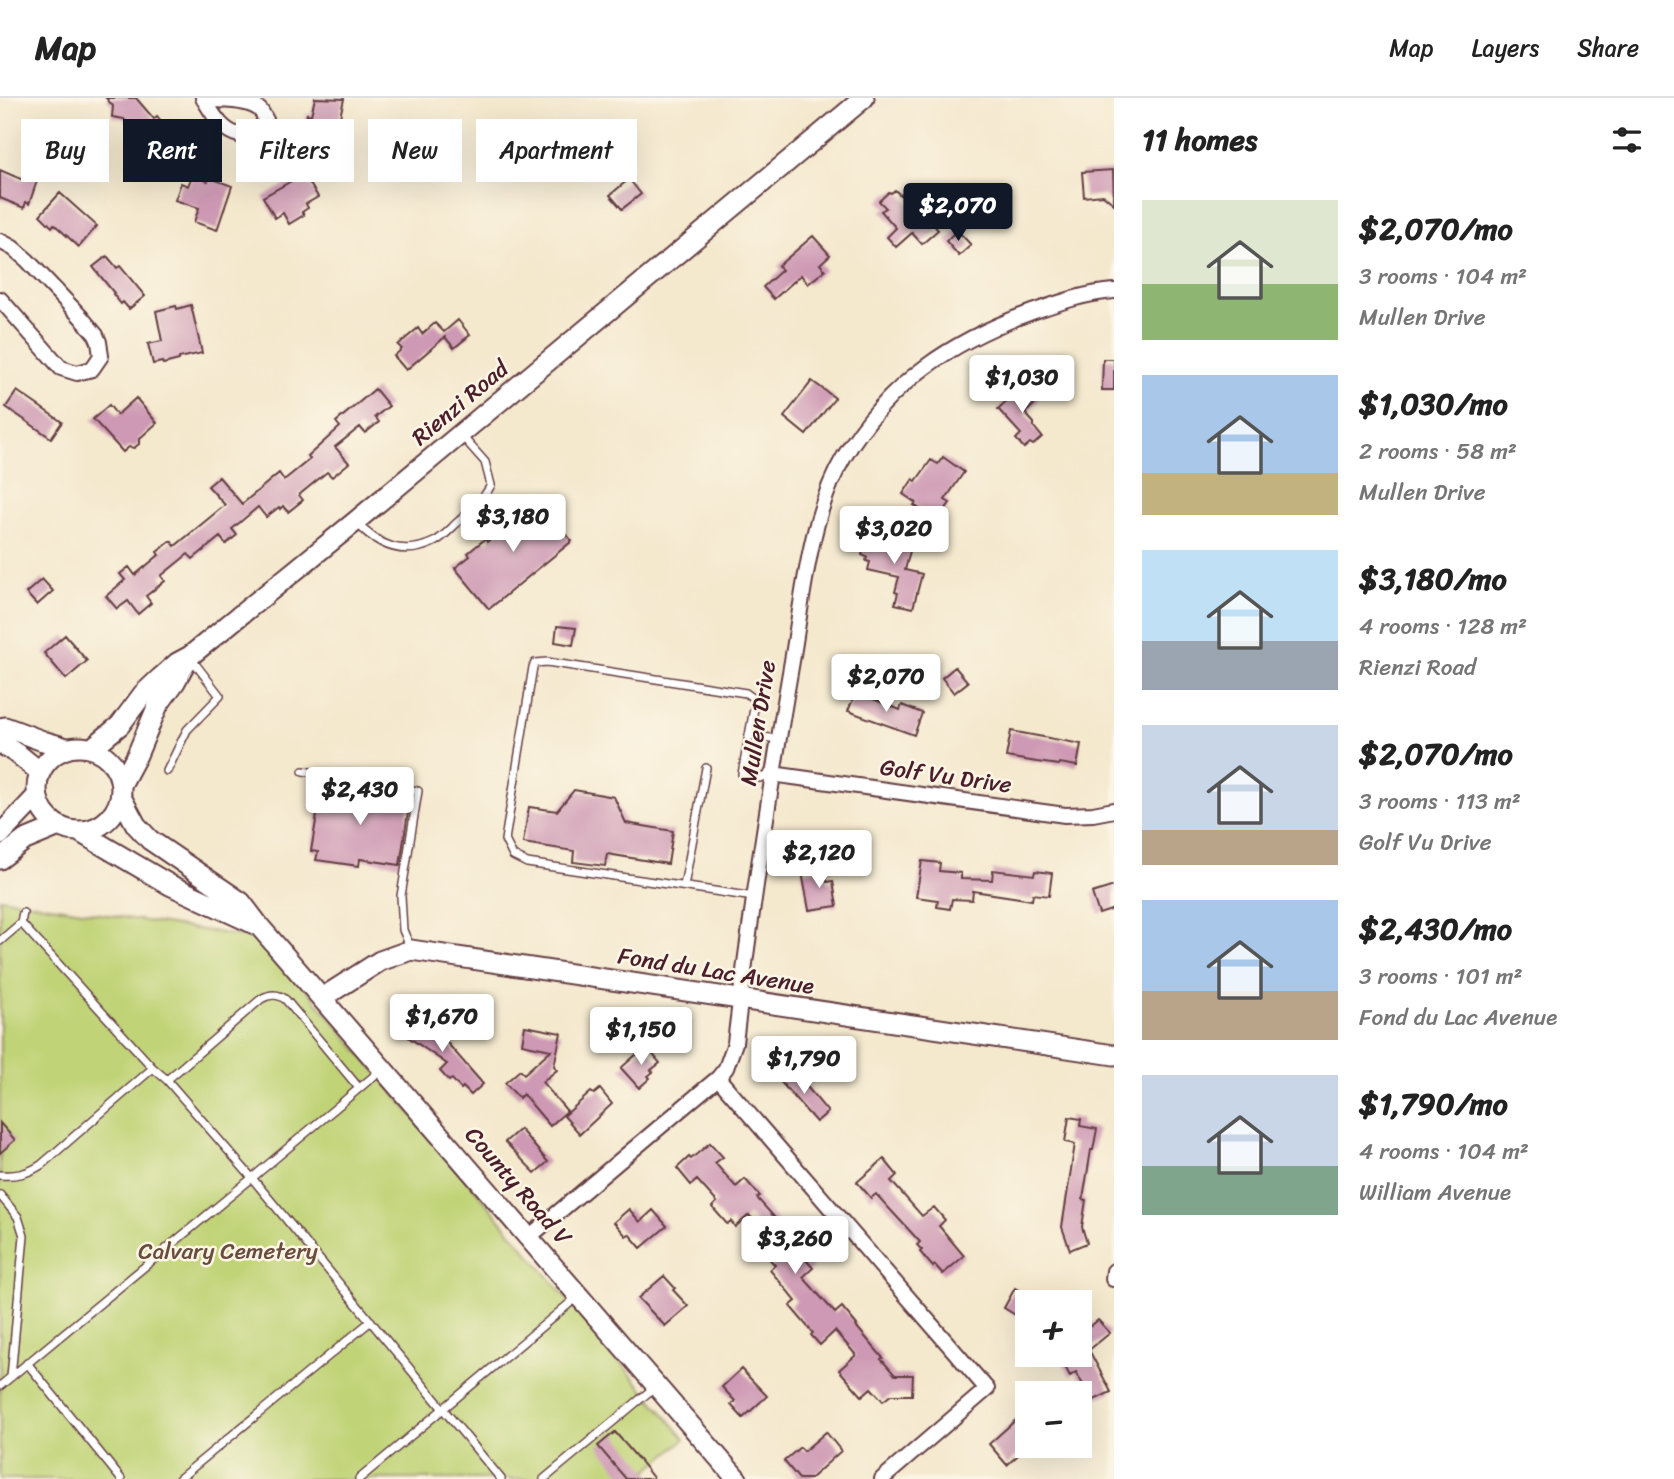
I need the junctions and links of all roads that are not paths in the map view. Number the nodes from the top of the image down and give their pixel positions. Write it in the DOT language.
graph roads {
  1 [pos="864,98"];
  2 [pos="0,241"];
  3 [pos="1114,291"];
  4 [pos="0,299"];
  5 [pos="460,434"];
  6 [pos="356,521"];
  7 [pos="190,656"];
  8 [pos="0,728"];
  9 [pos="749,735"];
  10 [pos="778,740"];
  11 [pos="0,743"];
  12 [pos="67,748"];
  13 [pos="92,748"];
  14 [pos="706,768"];
  15 [pos="167,771"];
  16 [pos="303,771"];
  17 [pos="40,772"];
  18 [pos="772,774"];
  19 [pos="121,791"];
  20 [pos="37,796"];
  21 [pos="1114,810"];
  22 [pos="69,829"];
  23 [pos="0,835"];
  24 [pos="0,859"];
  25 [pos="684,886"];
  26 [pos="754,897"];
  27 [pos="23,913"];
  28 [pos="21,923"];
  29 [pos="260,927"];
  30 [pos="0,941"];
  31 [pos="411,950"];
  32 [pos="322,998"];
  33 [pos="740,999"];
  34 [pos="1114,1055"];
  35 [pos="153,1068"];
  36 [pos="383,1068"];
  37 [pos="718,1078"];
  38 [pos="167,1080"];
  39 [pos="359,1088"];
  40 [pos="0,1175"];
  41 [pos="251,1178"];
  42 [pos="0,1195"];
  43 [pos="529,1237"];
  44 [pos="579,1295"];
  45 [pos="371,1321"];
  46 [pos="27,1363"];
  47 [pos="11,1377"];
  48 [pos="657,1385"];
  49 [pos="0,1386"];
  50 [pos="444,1409"];
  51 [pos="121,1479"];
  52 [pos="179,1479"];
  53 [pos="359,1479"];
  54 [pos="501,1479"];
  55 [pos="544,1479"];
  56 [pos="737,1479"];
  57 [pos="881,1479"];
  1 -- 5 [label="main road, Rienzi Road"];
  2 -- 4 [label="street"];
  3 -- 10 [label="street, Mullen Drive"];
  5 -- 6 [label="main road, Rienzi Road"];
  5 -- 6 [label="lane"];
  6 -- 7 [label="main road, Rienzi Road"];
  7 -- 13 [label="main road, Rienzi Road"];
  7 -- 15 [label="lane"];
  7 -- 19 [label="main road"];
  8 -- 12 [label="main road"];
  9 -- 10 [label="lane"];
  9 -- 18 [label="lane"];
  9 -- 25 [label="lane"];
  10 -- 18 [label="street, Mullen Drive"];
  11 -- 17 [label="main road"];
  12 -- 13 [label="main road"];
  12 -- 17 [label="main road"];
  13 -- 19 [label="main road"];
  14 -- 25 [label="lane"];
  16 -- 31 [label="lane"];
  17 -- 20 [label="main road"];
  18 -- 21 [label="street, Golf Vu Drive"];
  18 -- 26 [label="street, Mullen Drive"];
  19 -- 22 [label="main road"];
  19 -- 29 [label="main road"];
  20 -- 22 [label="main road"];
  20 -- 23 [label="main road"];
  22 -- 24 [label="main road"];
  22 -- 29 [label="main road"];
  25 -- 26 [label="lane"];
  26 -- 33 [label="street, Mullen Drive"];
  27 -- 28 [label="lane"];
  28 -- 30 [label="lane"];
  28 -- 35 [label="lane"];
  29 -- 32 [label="main road, County Road V"];
  31 -- 32 [label="main road, Fond du Lac Avenue"];
  31 -- 33 [label="main road, Fond du Lac Avenue"];
  32 -- 36 [label="main road, County Road V"];
  33 -- 34 [label="main road, Fond du Lac Avenue"];
  33 -- 37 [label="street, Mullen Drive"];
  35 -- 38 [label="lane"];
  35 -- 40 [label="lane"];
  36 -- 39 [label="lane"];
  36 -- 43 [label="main road, County Road V"];
  37 -- 43 [label="street, Mullen Drive"];
  37 -- 57 [label="street"];
  38 -- 39 [label="lane"];
  38 -- 41 [label="lane"];
  39 -- 41 [label="lane"];
  41 -- 45 [label="lane"];
  41 -- 46 [label="lane"];
  42 -- 47 [label="lane"];
  43 -- 44 [label="main road, County Road V"];
  44 -- 48 [label="main road, County Road V"];
  44 -- 50 [label="lane"];
  45 -- 50 [label="lane"];
  45 -- 52 [label="lane"];
  46 -- 47 [label="lane"];
  46 -- 51 [label="lane"];
  47 -- 49 [label="lane"];
  48 -- 55 [label="lane"];
  48 -- 56 [label="main road, County Road V"];
  50 -- 53 [label="lane"];
  50 -- 54 [label="lane"];
}
